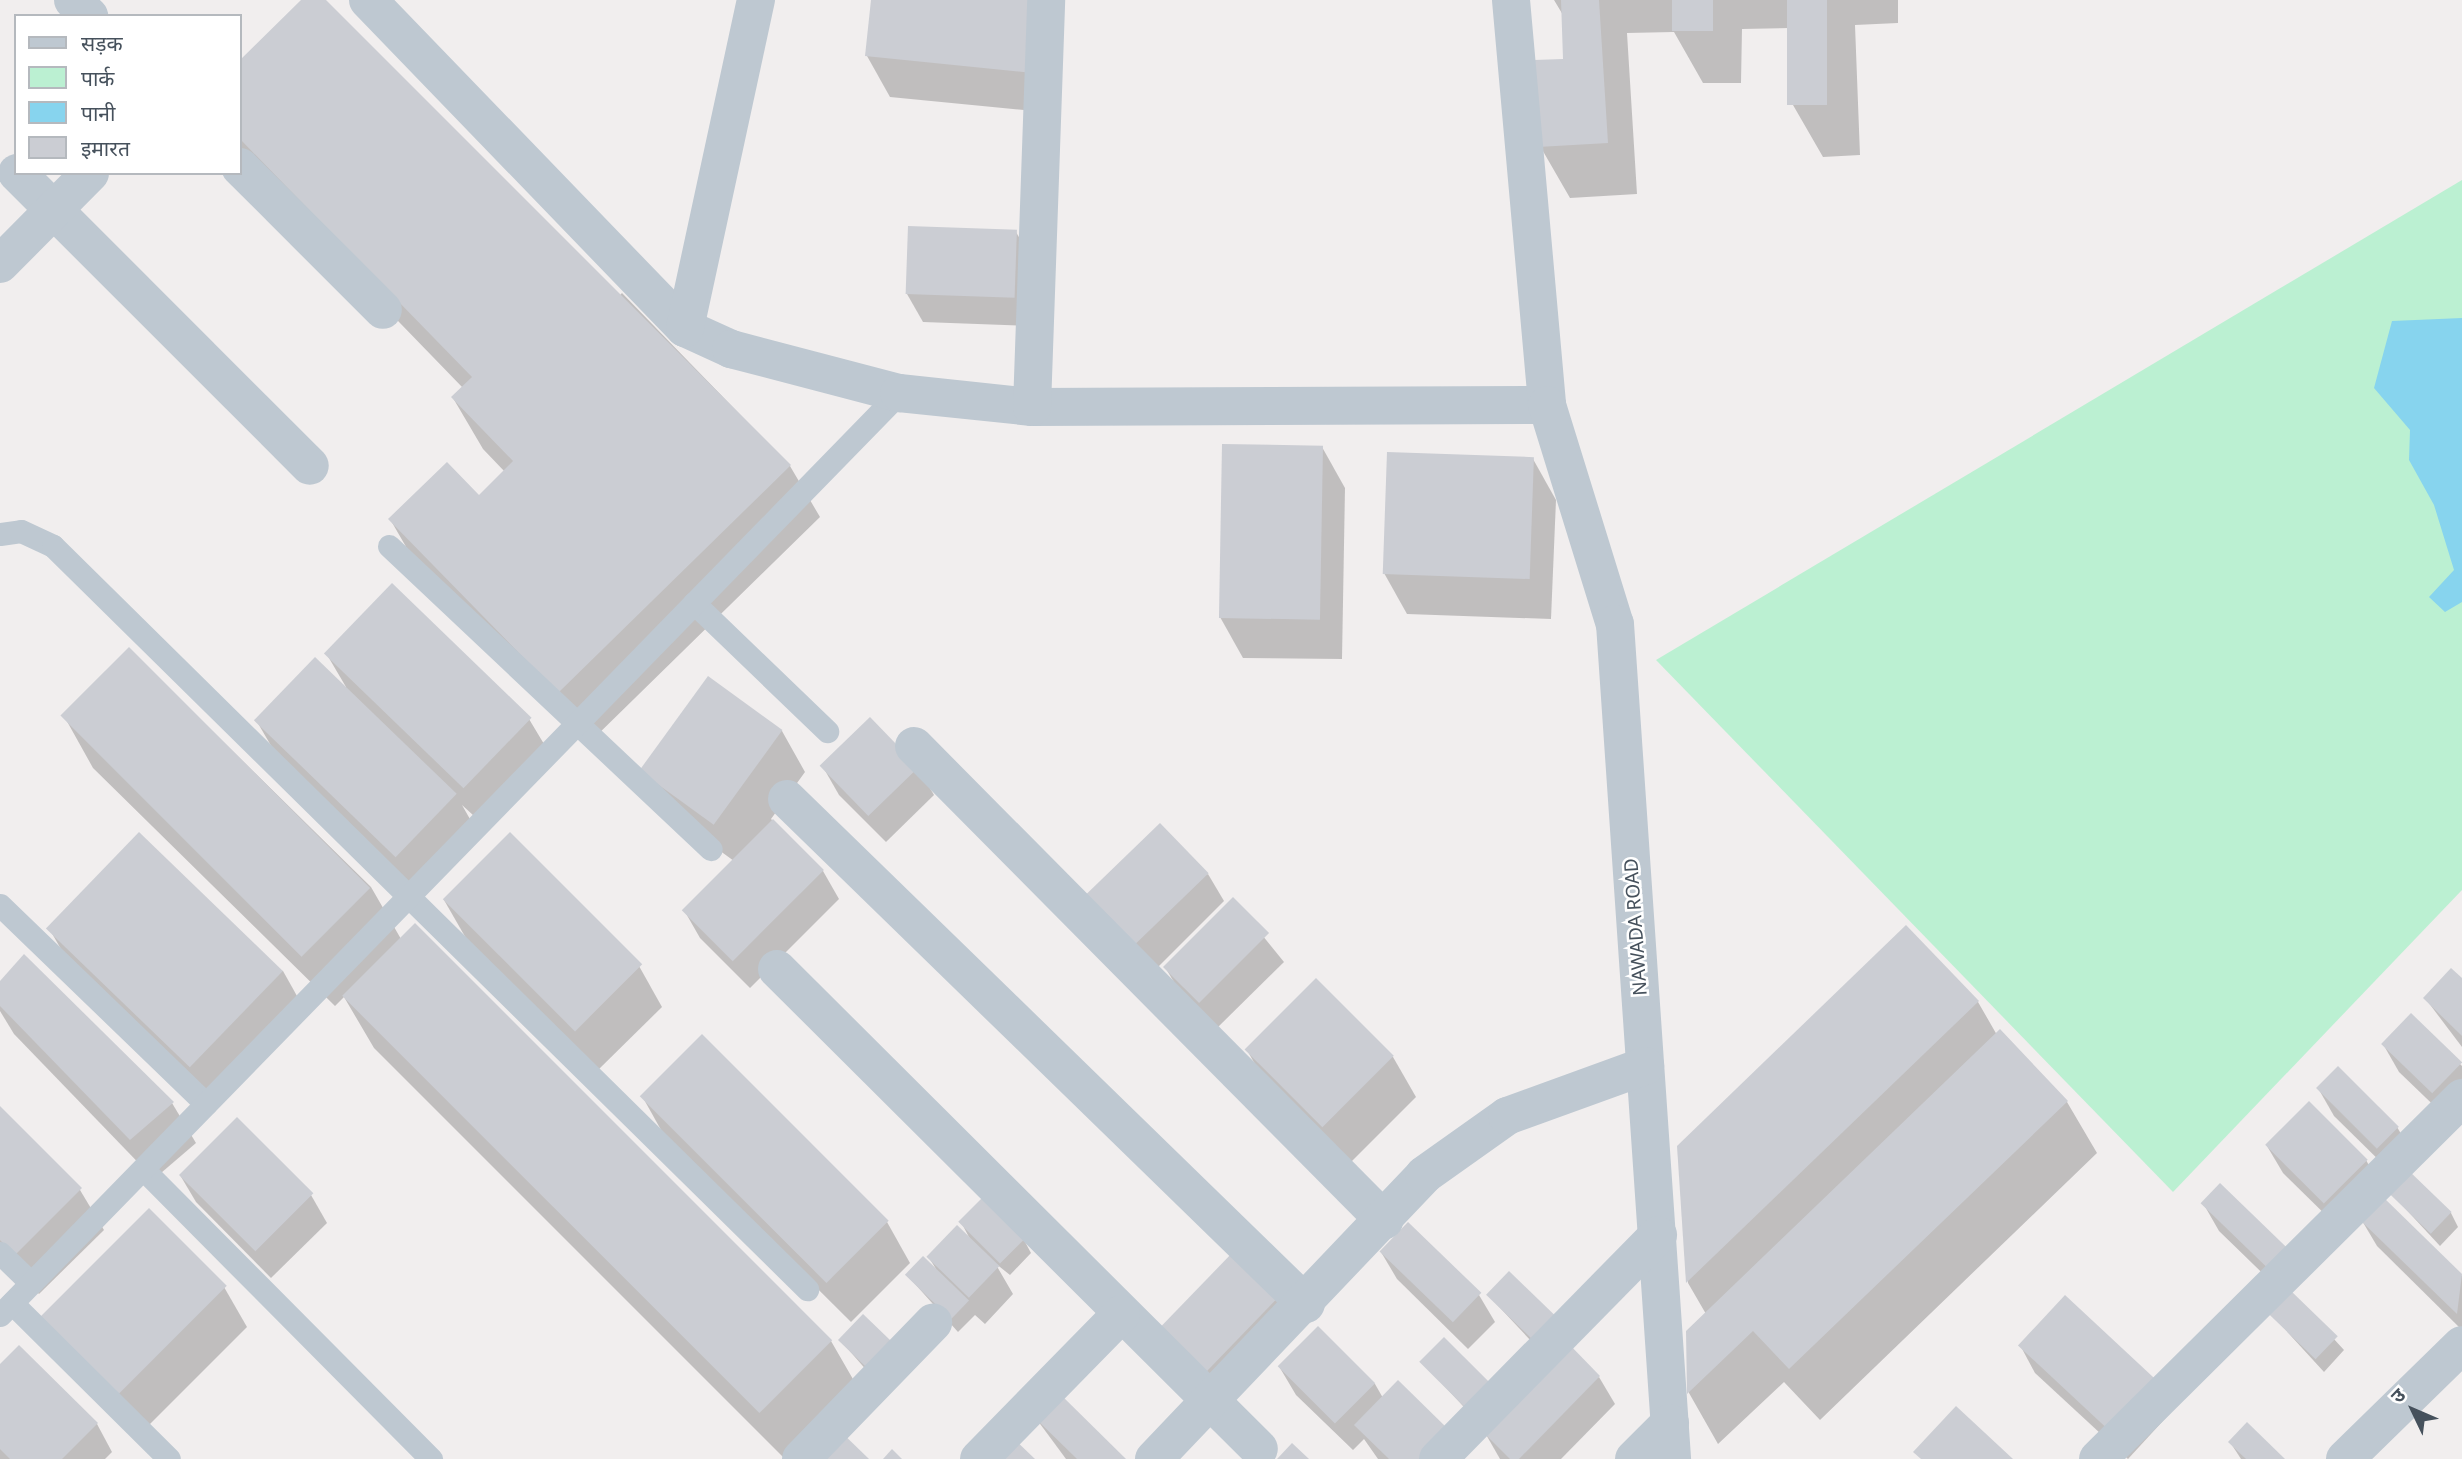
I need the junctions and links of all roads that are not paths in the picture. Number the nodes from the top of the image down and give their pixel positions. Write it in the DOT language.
graph roads {
  1 [pos="73,0"];
  2 [pos="368,0"];
  3 [pos="756,0"];
  4 [pos="1046,0"];
  5 [pos="1511,0"];
  6 [pos="87,14"];
  7 [pos="0,157"];
  8 [pos="242,169"];
  9 [pos="14,171"];
  10 [pos="18,175"];
  11 [pos="88,175"];
  12 [pos="54,210"];
  13 [pos="0,264"];
  14 [pos="383,310"];
  15 [pos="685,328"];
  16 [pos="899,393"];
  17 [pos="1547,405"];
  18 [pos="1032,407"];
  19 [pos="310,467"];
  20 [pos="0,534"];
  21 [pos="389,546"];
  22 [pos="694,603"];
  23 [pos="578,723"];
  24 [pos="827,731"];
  25 [pos="914,746"];
  26 [pos="787,799"];
  27 [pos="711,849"];
  28 [pos="409,897"];
  29 [pos="0,905"];
  30 [pos="778,969"];
  31 [pos="1645,1066"];
  32 [pos="2462,1098"];
  33 [pos="206,1104"];
  34 [pos="143,1169"];
  35 [pos="1384,1220"];
  36 [pos="1658,1235"];
  37 [pos="0,1253"];
  38 [pos="31,1283"];
  39 [pos="807,1289"];
  40 [pos="1306,1304"];
  41 [pos="6,1309"];
  42 [pos="1121,1314"];
  43 [pos="933,1323"];
  44 [pos="2462,1345"];
  45 [pos="1210,1402"];
  46 [pos="1671,1441"];
  47 [pos="1259,1450"];
  48 [pos="169,1459"];
  49 [pos="431,1459"];
  50 [pos="801,1459"];
  51 [pos="979,1459"];
  52 [pos="1154,1459"];
  53 [pos="1438,1459"];
  54 [pos="1634,1459"];
  55 [pos="2098,1459"];
  56 [pos="2345,1459"];
  1 -- 6 [label="street"];
  2 -- 15 [label="street"];
  3 -- 15 [label="street"];
  4 -- 18 [label="street"];
  5 -- 17 [label="street, NAWADA ROAD"];
  7 -- 9 [label="street"];
  8 -- 14 [label="street"];
  10 -- 12 [label="street"];
  11 -- 12 [label="street"];
  12 -- 13 [label="street"];
  12 -- 19 [label="street"];
  15 -- 16 [label="street"];
  16 -- 18 [label="street"];
  16 -- 22 [label="lane"];
  17 -- 18 [label="street"];
  17 -- 31 [label="street, NAWADA ROAD"];
  20 -- 28 [label="lane"];
  21 -- 23 [label="lane"];
  22 -- 23 [label="lane"];
  22 -- 24 [label="lane"];
  23 -- 27 [label="lane"];
  23 -- 28 [label="lane"];
  25 -- 35 [label="street"];
  26 -- 40 [label="street"];
  28 -- 33 [label="lane"];
  28 -- 39 [label="lane"];
  29 -- 33 [label="lane"];
  30 -- 42 [label="street"];
  31 -- 35 [label="street"];
  31 -- 36 [label="street, NAWADA ROAD"];
  32 -- 55 [label="street"];
  33 -- 34 [label="lane"];
  34 -- 38 [label="lane"];
  34 -- 49 [label="lane"];
  35 -- 40 [label="street"];
  36 -- 46 [label="street, NAWADA ROAD"];
  36 -- 53 [label="street"];
  37 -- 38 [label="lane"];
  38 -- 41 [label="lane"];
  40 -- 45 [label="street"];
  41 -- 48 [label="lane"];
  42 -- 45 [label="street"];
  42 -- 51 [label="street"];
  43 -- 50 [label="street"];
  44 -- 56 [label="street"];
  45 -- 47 [label="street"];
  45 -- 52 [label="street"];
  46 -- 54 [label="street"];
}
